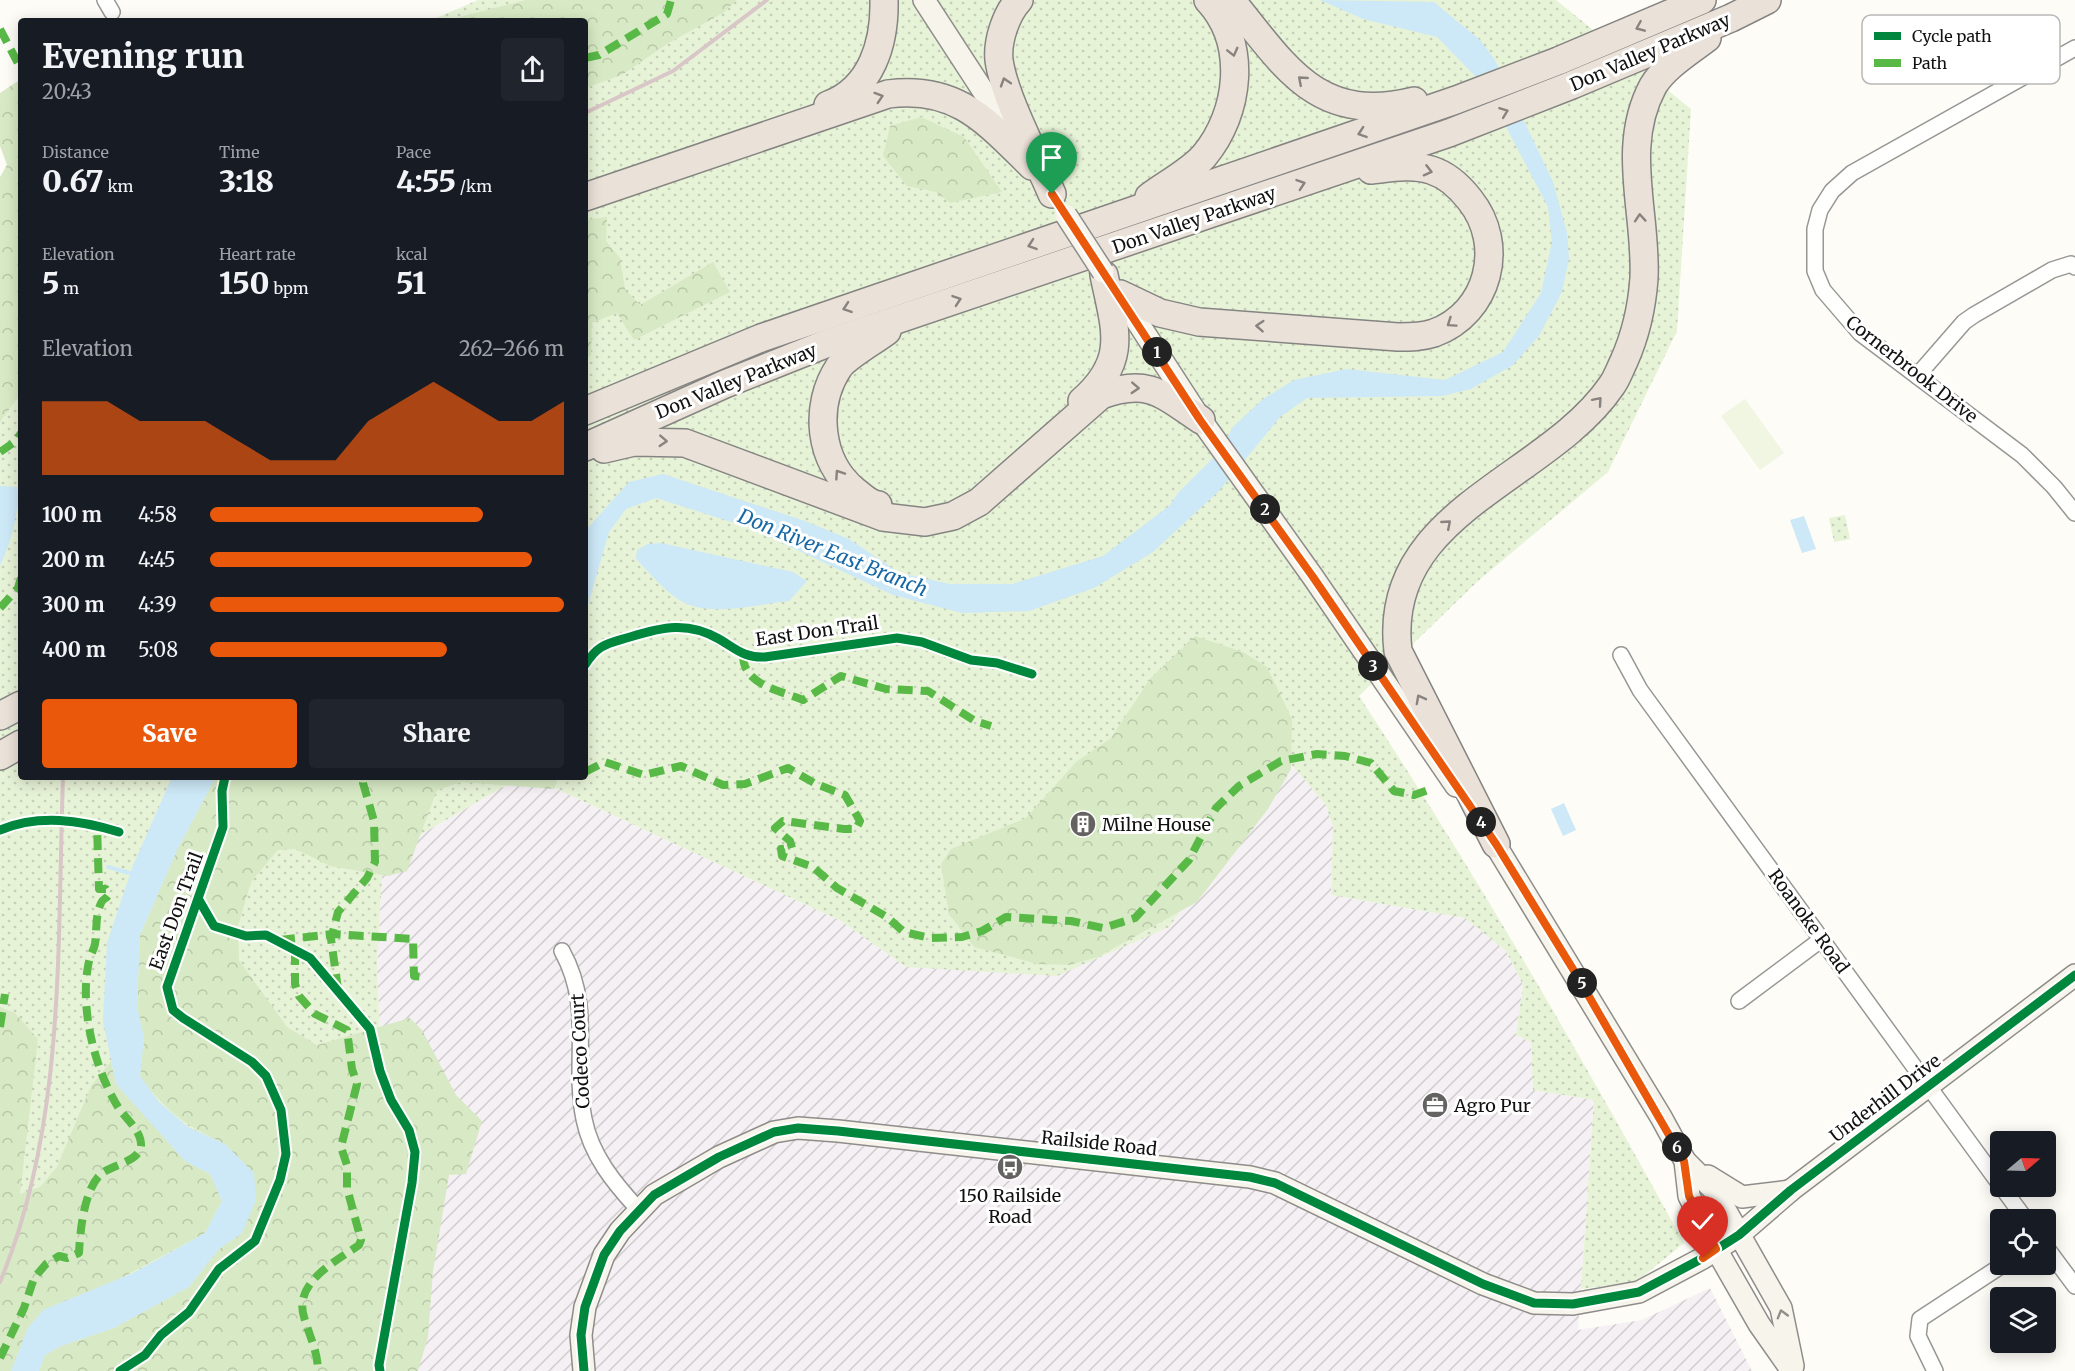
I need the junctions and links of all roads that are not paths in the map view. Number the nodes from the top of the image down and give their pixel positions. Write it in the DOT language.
graph roads {
  1 [pos="884,0"];
  2 [pos="924,0"];
  3 [pos="1019,0"];
  4 [pos="1208,0"];
  5 [pos="1231,0"];
  6 [pos="1702,0"];
  7 [pos="1767,0"];
  8 [pos="1731,18"];
  9 [pos="2075,48"];
  10 [pos="2060,56"];
  11 [pos="2011,84"];
  12 [pos="1456,100"];
  13 [pos="1032,166"];
  14 [pos="1328,175"];
  15 [pos="588,183"];
  16 [pos="588,196"];
  17 [pos="1059,205"];
  18 [pos="1127,213"];
  19 [pos="2075,267"];
  20 [pos="1113,285"];
  21 [pos="902,319"];
  22 [pos="1917,376"];
  23 [pos="644,386"];
  24 [pos="588,395"];
  25 [pos="588,410"];
  26 [pos="1200,420"];
  27 [pos="588,446"];
  28 [pos="588,452"];
  29 [pos="2075,513"];
  30 [pos="1621,655"];
  31 [pos="18,707"];
  32 [pos="0,716"];
  33 [pos="18,746"];
  34 [pos="0,756"];
  35 [pos="1496,844"];
  36 [pos="1822,939"];
  37 [pos="562,951"];
  38 [pos="2075,975"];
  39 [pos="1739,1001"];
  40 [pos="1930,1086"];
  41 [pos="1684,1161"];
  42 [pos="1990,1171"];
  43 [pos="1791,1190"];
  44 [pos="638,1209"];
  45 [pos="1739,1235"];
  46 [pos="1716,1249"];
  47 [pos="2056,1261"];
  48 [pos="1990,1273"];
  49 [pos="2075,1287"];
  50 [pos="584,1371"];
  51 [pos="1793,1371"];
  52 [pos="1935,1371"];
  1 -- 15 [label="highway"];
  2 -- 13 [label="main road"];
  17 -- 3 [label="highway, one-way"];
  4 -- 18 [label="highway, one-way"];
  12 -- 5 [label="highway, one-way"];
  6 -- 12 [label="highway, Don Valley Parkway, one-way"];
  7 -- 8 [label="highway, Don Valley Parkway"];
  14 -- 8 [label="highway, Don Valley Parkway, one-way"];
  35 -- 8 [label="highway, one-way"];
  9 -- 10 [label="street, Cornerbrook Drive"];
  11 -- 22 [label="street, Cornerbrook Drive"];
  12 -- 18 [label="highway, Don Valley Parkway, one-way"];
  16 -- 13 [label="highway, one-way"];
  13 -- 17 [label="main road"];
  14 -- 20 [label="highway, one-way"];
  21 -- 14 [label="highway, Don Valley Parkway, one-way"];
  17 -- 20 [label="main road, bridge"];
  18 -- 23 [label="highway, Don Valley Parkway, one-way"];
  19 -- 22 [label="street"];
  20 -- 21 [label="highway, one-way"];
  20 -- 26 [label="main road"];
  21 -- 27 [label="highway, Don Valley Parkway"];
  22 -- 29 [label="street, Cornerbrook Drive"];
  23 -- 24 [label="highway"];
  23 -- 25 [label="highway, Don Valley Parkway"];
  28 -- 26 [label="highway, one-way"];
  26 -- 35 [label="main road"];
  30 -- 36 [label="street, Roanoke Road"];
  31 -- 32 [label="highway"];
  33 -- 34 [label="highway"];
  35 -- 41 [label="main road"];
  36 -- 39 [label="street"];
  36 -- 40 [label="street, Roanoke Road"];
  37 -- 44 [label="street, Codeco Court"];
  38 -- 40 [label="main road, Underhill Drive"];
  40 -- 42 [label="street, Roanoke Road"];
  40 -- 43 [label="main road, Underhill Drive"];
  41 -- 43 [label="main road"];
  41 -- 45 [label="main road"];
  41 -- 46 [label="main road"];
  43 -- 45 [label="main road, Underhill Drive"];
  44 -- 46 [label="main road, Railside Road"];
  44 -- 50 [label="main road, Railside Road"];
  45 -- 46 [label="main road, Underhill Drive"];
  51 -- 45 [label="main road, one-way"];
  46 -- 51 [label="main road"];
  47 -- 49 [label="street"];
  48 -- 52 [label="street"];
}
